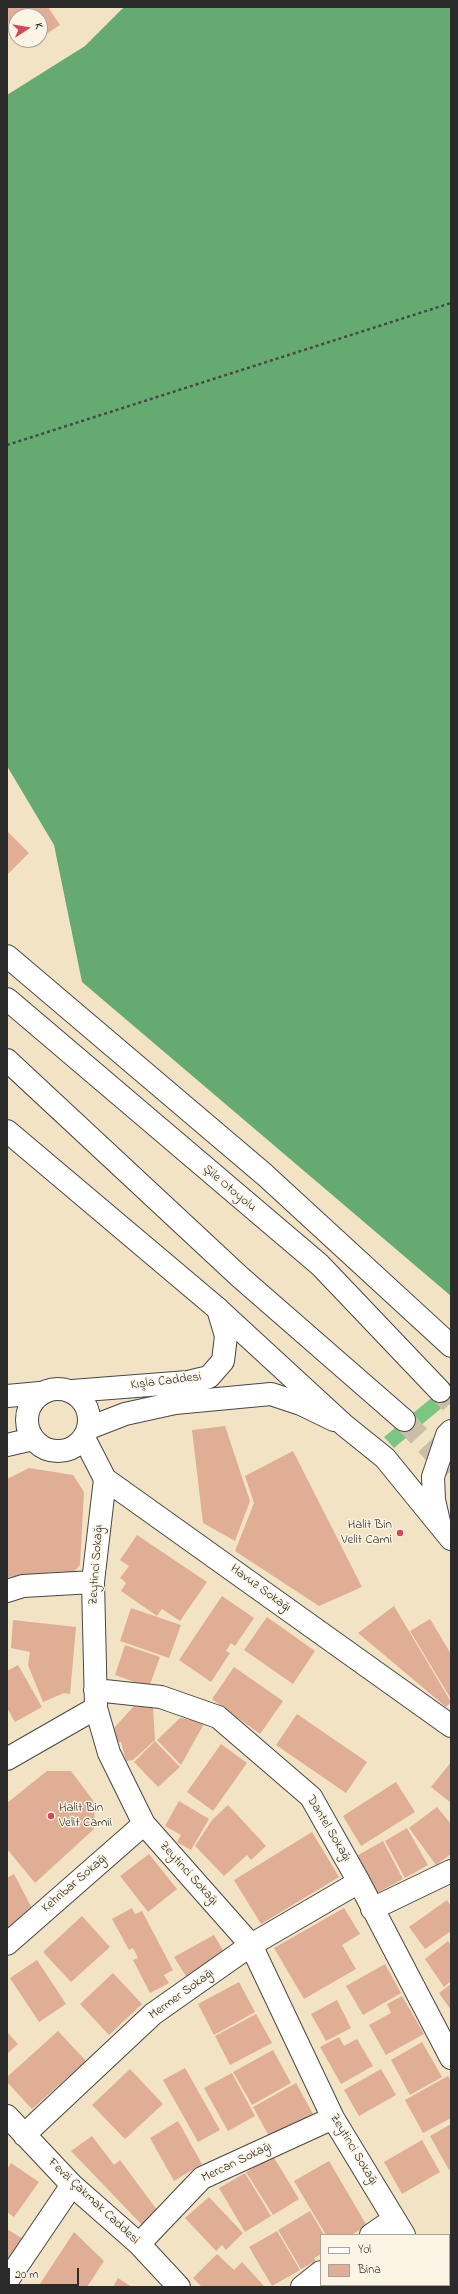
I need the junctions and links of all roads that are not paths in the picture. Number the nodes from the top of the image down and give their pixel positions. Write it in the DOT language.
graph roads {
  1 [pos="7,956"];
  2 [pos="7,999"];
  3 [pos="7,1060"];
  4 [pos="7,1131"];
  5 [pos="379,1278"];
  6 [pos="218,1309"];
  7 [pos="451,1328"];
  8 [pos="451,1346"];
  9 [pos="72,1391"];
  10 [pos="440,1391"];
  11 [pos="40,1393"];
  12 [pos="7,1396"];
  13 [pos="404,1420"];
  14 [pos="344,1425"];
  15 [pos="451,1431"];
  16 [pos="86,1433"];
  17 [pos="33,1439"];
  18 [pos="7,1445"];
  19 [pos="105,1479"];
  20 [pos="445,1530"];
  21 [pos="93,1582"];
  22 [pos="7,1591"];
  23 [pos="96,1699"];
  24 [pos="451,1726"];
  25 [pos="7,1759"];
  26 [pos="144,1824"];
  27 [pos="451,1871"];
  28 [pos="359,1882"];
  29 [pos="372,1910"];
  30 [pos="7,1944"];
  31 [pos="251,1945"];
  32 [pos="451,2058"];
  33 [pos="7,2116"];
  34 [pos="333,2118"];
  35 [pos="24,2135"];
  36 [pos="72,2185"];
  37 [pos="399,2227"];
  38 [pos="374,2234"];
  39 [pos="139,2244"];
  40 [pos="320,2273"];
  41 [pos="7,2281"];
  42 [pos="179,2287"];
  43 [pos="302,2287"];
  1 -- 5 [label="main road"];
  2 -- 10 [label="main road, Şile Otoyolu"];
  3 -- 13 [label="main road"];
  4 -- 6 [label="main road"];
  5 -- 7 [label="main road"];
  5 -- 8 [label="main road"];
  6 -- 9 [label="main road, Kışla Caddesi"];
  6 -- 14 [label="main road"];
  9 -- 11 [label="main road"];
  9 -- 16 [label="main road"];
  11 -- 12 [label="main road"];
  11 -- 17 [label="main road"];
  14 -- 16 [label="main road"];
  14 -- 20 [label="main road"];
  15 -- 20 [label="main road"];
  16 -- 17 [label="main road"];
  16 -- 19 [label="main road, Havuz Sokağı"];
  17 -- 18 [label="main road"];
  19 -- 21 [label="main road, Zeytinci Sokağı"];
  19 -- 24 [label="main road, Havuz Sokağı"];
  21 -- 22 [label="main road"];
  21 -- 23 [label="main road, Zeytinci Sokağı"];
  23 -- 25 [label="main road"];
  23 -- 26 [label="main road, Zeytinci Sokağı"];
  23 -- 28 [label="main road, Dantel Sokağı"];
  26 -- 30 [label="main road, Kehribar Sokağı"];
  26 -- 31 [label="main road, Zeytinci Sokağı"];
  27 -- 29 [label="main road"];
  28 -- 29 [label="main road, Dantel Sokağı"];
  28 -- 31 [label="main road, Mermer Sokağı"];
  29 -- 32 [label="main road, Dantel Sokağı"];
  31 -- 34 [label="main road, Zeytinci Sokağı"];
  31 -- 35 [label="main road, Mermer Sokağı"];
  33 -- 35 [label="main road, Fevzi Çakmak Caddesi"];
  34 -- 37 [label="main road, Zeytinci Sokağı"];
  34 -- 39 [label="main road, Mercan Sokağı"];
  35 -- 36 [label="main road, Fevzi Çakmak Caddesi"];
  36 -- 39 [label="main road, Fevzi Çakmak Caddesi"];
  36 -- 41 [label="main road"];
  37 -- 38 [label="main road"];
  39 -- 42 [label="main road, Fevzi Çakmak Caddesi"];
  40 -- 43 [label="main road"];
}
